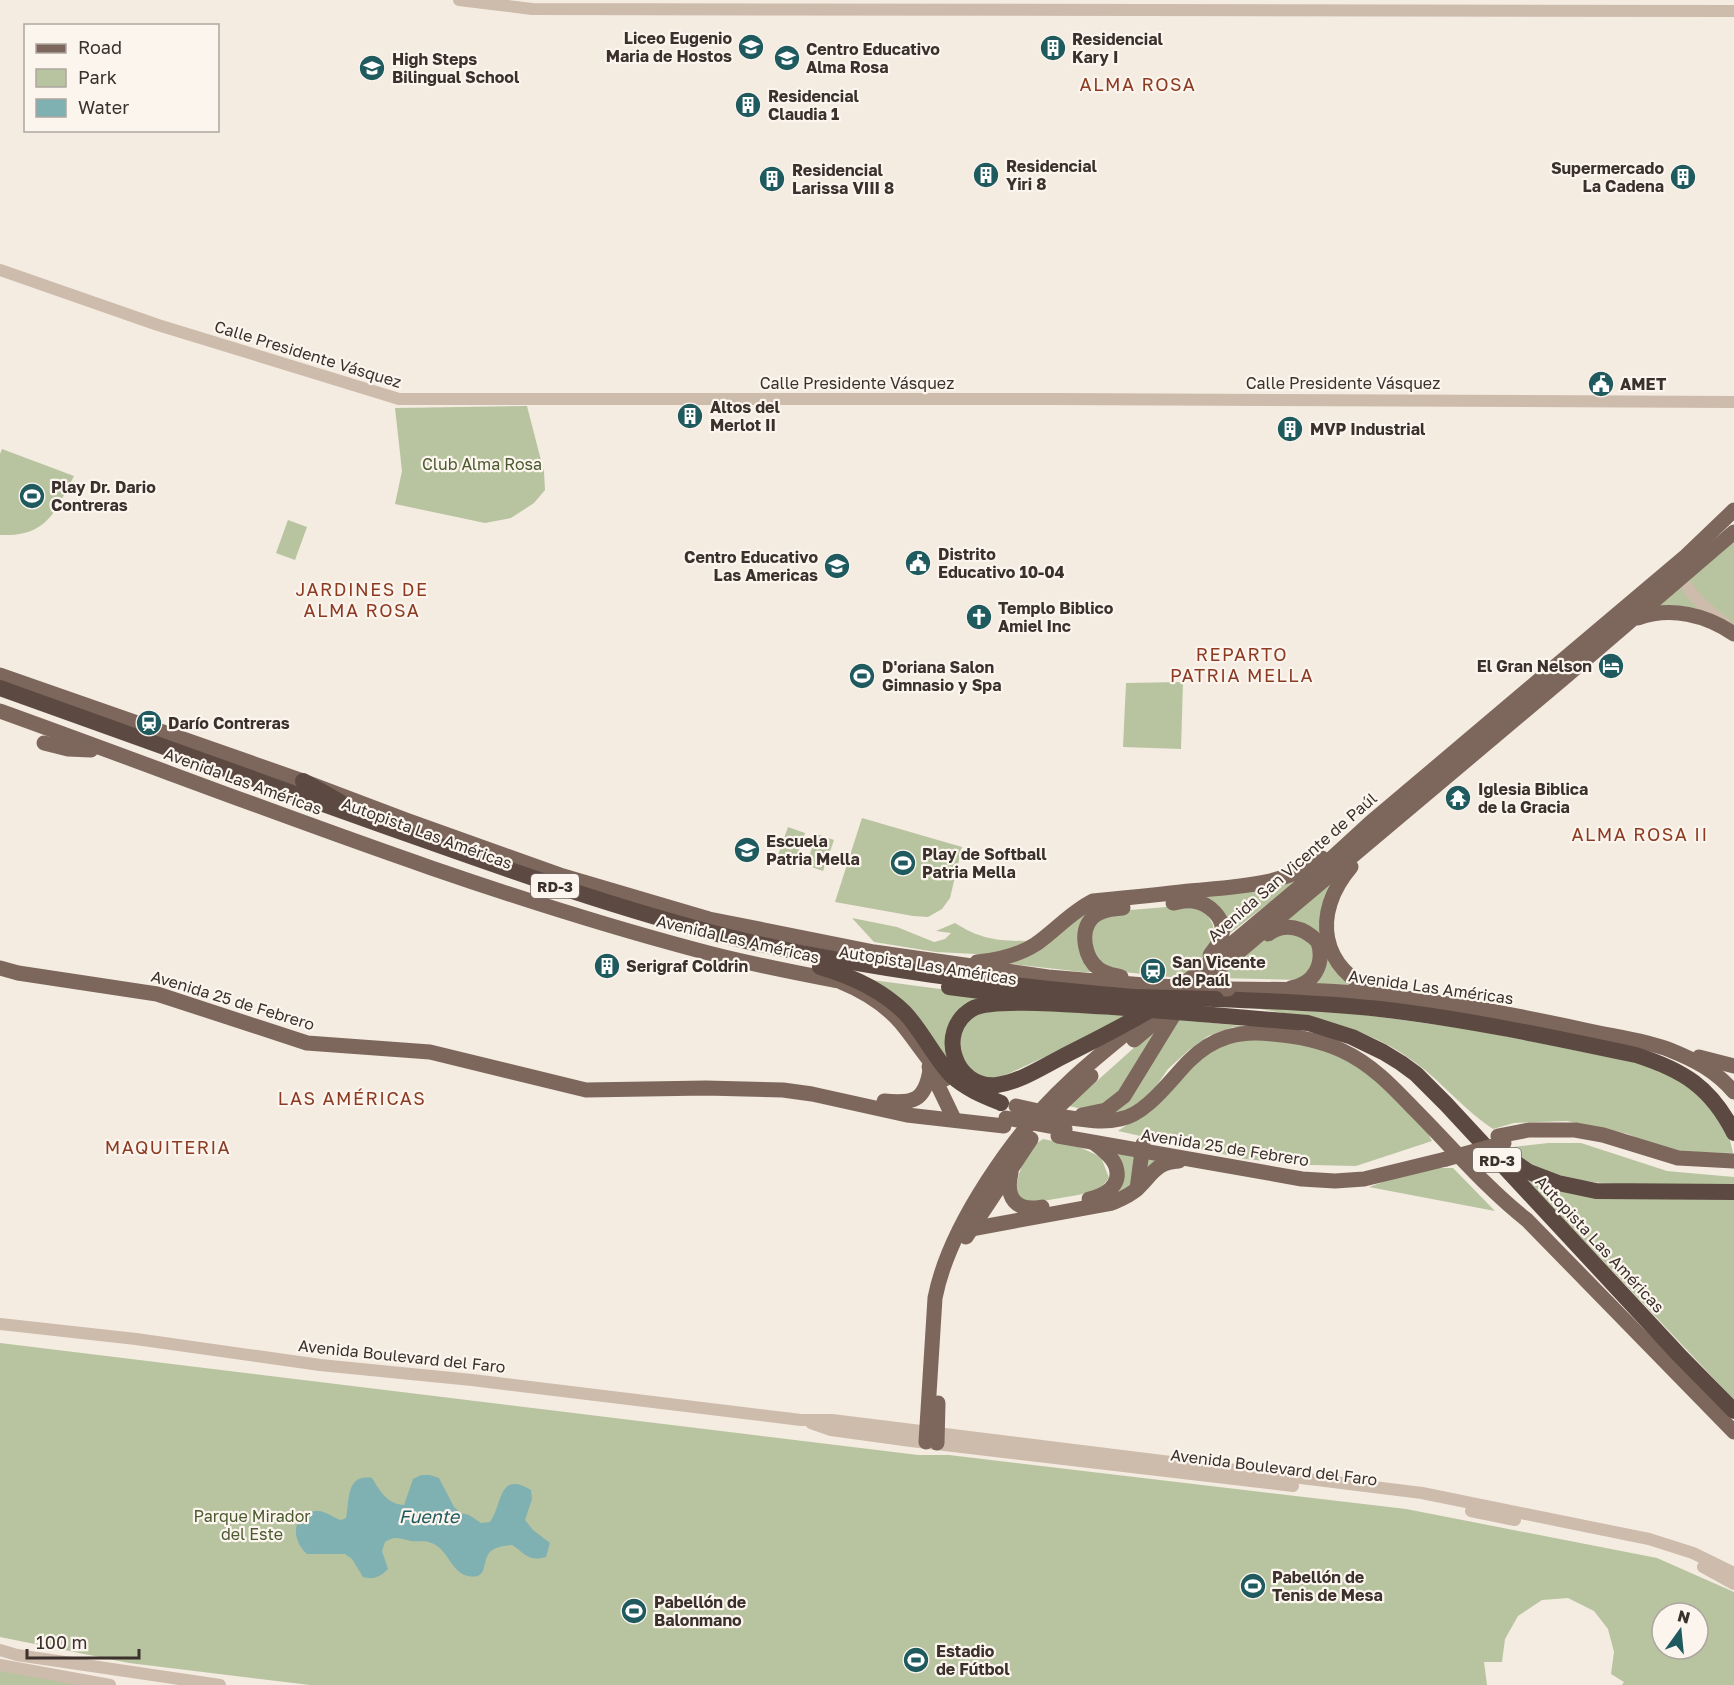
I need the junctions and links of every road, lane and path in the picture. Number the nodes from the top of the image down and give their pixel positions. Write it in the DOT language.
graph roads {
  1 [pos="459,0"];
  2 [pos="1734,11"];
  3 [pos="0,270"];
  4 [pos="1734,402"];
  5 [pos="1734,510"];
  6 [pos="1734,532"];
  7 [pos="1681,577"];
  8 [pos="1630,621"];
  9 [pos="1734,632"];
  10 [pos="0,675"];
  11 [pos="0,688"];
  12 [pos="0,700"];
  13 [pos="0,711"];
  14 [pos="44,743"];
  15 [pos="118,755"];
  16 [pos="303,781"];
  17 [pos="380,824"];
  18 [pos="1375,828"];
  19 [pos="909,957"];
  20 [pos="1224,966"];
  21 [pos="820,967"];
  22 [pos="0,968"];
  23 [pos="1194,975"];
  24 [pos="1156,986"];
  25 [pos="1285,989"];
  26 [pos="1222,994"];
  27 [pos="1387,996"];
  28 [pos="1185,997"];
  29 [pos="1164,1001"];
  30 [pos="1348,1006"];
  31 [pos="1461,1006"];
  32 [pos="1113,1007"];
  33 [pos="1668,1049"];
  34 [pos="1734,1059"];
  35 [pos="928,1064"];
  36 [pos="1734,1066"];
  37 [pos="706,1088"];
  38 [pos="1734,1092"];
  39 [pos="878,1100"];
  40 [pos="1007,1113"];
  41 [pos="952,1115"];
  42 [pos="1065,1128"];
  43 [pos="1734,1133"];
  44 [pos="1474,1135"];
  45 [pos="1094,1143"];
  46 [pos="1142,1148"];
  47 [pos="1443,1156"];
  48 [pos="1197,1161"];
  49 [pos="1727,1165"];
  50 [pos="1013,1166"];
  51 [pos="1137,1189"];
  52 [pos="1728,1191"];
  53 [pos="1032,1209"];
  54 [pos="974,1225"];
  55 [pos="0,1324"];
  56 [pos="16,1326"];
  57 [pos="0,1330"];
  58 [pos="1734,1411"];
  59 [pos="1734,1432"];
  60 [pos="932,1437"];
  61 [pos="1734,1573"];
  62 [pos="1734,1584"];
  63 [pos="0,1650"];
  64 [pos="0,1665"];
  65 [pos="143,1680"];
  66 [pos="110,1685"];
  67 [pos="220,1685"];
  1 -- 2 [label="street"];
  3 -- 4 [label="street, Calle Presidente Vásquez"];
  5 -- 18 [label="main road, Avenida San Vicente de Paúl"];
  6 -- 7 [label="main road, Avenida San Vicente de Paúl"];
  7 -- 8 [label="main road, Avenida San Vicente de Paúl"];
  7 -- 9 [label="street"];
  8 -- 9 [label="main road"];
  8 -- 18 [label="main road, Avenida San Vicente de Paúl"];
  10 -- 16 [label="main road, Avenida Las Américas"];
  11 -- 17 [label="highway, Autopista Las Américas / RD-3"];
  12 -- 21 [label="highway, Autopista Las Américas / RD-3"];
  13 -- 15 [label="main road, Avenida Las Américas"];
  14 -- 15 [label="main road"];
  15 -- 35 [label="main road, Avenida Las Américas"];
  16 -- 17 [label="highway"];
  16 -- 19 [label="main road, Avenida Las Américas"];
  17 -- 26 [label="highway, Autopista Las Américas / RD-3, bridge"];
  18 -- 19 [label="main road"];
  18 -- 20 [label="main road, Avenida San Vicente de Paúl"];
  18 -- 23 [label="main road, Avenida San Vicente de Paúl"];
  18 -- 27 [label="main road"];
  19 -- 24 [label="main road, Avenida Las Américas"];
  20 -- 25 [label="main road"];
  20 -- 28 [label="main road, Avenida San Vicente de Paúl"];
  21 -- 32 [label="highway, Autopista Las Américas / RD-3"];
  21 -- 40 [label="highway"];
  22 -- 37 [label="main road, Avenida 25 de Febrero"];
  23 -- 24 [label="main road"];
  23 -- 29 [label="main road, Avenida San Vicente de Paúl"];
  24 -- 26 [label="main road, Avenida Las Américas, bridge"];
  25 -- 26 [label="main road, Avenida Las Américas"];
  25 -- 27 [label="main road, Avenida Las Américas"];
  26 -- 30 [label="highway, Autopista Las Américas / RD-3"];
  27 -- 31 [label="main road, Avenida Las Américas"];
  28 -- 42 [label="main road"];
  28 -- 50 [label="main road, Avenida San Vicente de Paúl"];
  29 -- 32 [label="highway"];
  29 -- 60 [label="main road, Avenida San Vicente de Paúl"];
  30 -- 31 [label="highway"];
  30 -- 43 [label="highway, Autopista Las Américas / RD-3"];
  31 -- 33 [label="main road, Avenida Las Américas"];
  32 -- 44 [label="highway, Autopista Las Américas / RD-3, bridge"];
  33 -- 34 [label="street"];
  33 -- 36 [label="main road"];
  33 -- 38 [label="main road, Avenida Las Américas"];
  35 -- 39 [label="main road"];
  35 -- 40 [label="main road, Avenida Las Américas"];
  35 -- 41 [label="main road"];
  37 -- 39 [label="main road, Avenida 25 de Febrero"];
  37 -- 41 [label="main road, Avenida 25 de Febrero"];
  39 -- 41 [label="main road, Avenida 25 de Febrero"];
  40 -- 41 [label="main road, Avenida 25 de Febrero"];
  40 -- 42 [label="main road, Avenida Las Américas, bridge"];
  40 -- 42 [label="main road, Avenida 25 de Febrero"];
  42 -- 45 [label="main road, Avenida 25 de Febrero"];
  42 -- 46 [label="main road, Avenida 25 de Febrero"];
  42 -- 59 [label="main road, Avenida Las Américas"];
  44 -- 52 [label="highway"];
  44 -- 58 [label="highway, Autopista Las Américas / RD-3"];
  45 -- 46 [label="main road, Avenida 25 de Febrero"];
  45 -- 53 [label="main road"];
  46 -- 47 [label="main road, Avenida 25 de Febrero"];
  46 -- 48 [label="main road, Avenida 25 de Febrero"];
  46 -- 51 [label="main road"];
  47 -- 48 [label="main road, Avenida 25 de Febrero"];
  47 -- 49 [label="main road, Avenida 25 de Febrero"];
  48 -- 51 [label="main road"];
  50 -- 53 [label="main road"];
  50 -- 54 [label="main road, Avenida San Vicente de Paúl"];
  51 -- 54 [label="main road"];
  53 -- 54 [label="main road"];
  54 -- 60 [label="main road, Avenida San Vicente de Paúl"];
  55 -- 56 [label="street, Avenida Boulevard del Faro"];
  56 -- 57 [label="street"];
  56 -- 60 [label="street, Avenida Boulevard del Faro"];
  60 -- 61 [label="street, Avenida Boulevard del Faro"];
  60 -- 62 [label="street, Avenida Boulevard del Faro"];
  63 -- 65 [label="street"];
  64 -- 66 [label="street"];
  65 -- 67 [label="street"];
}
